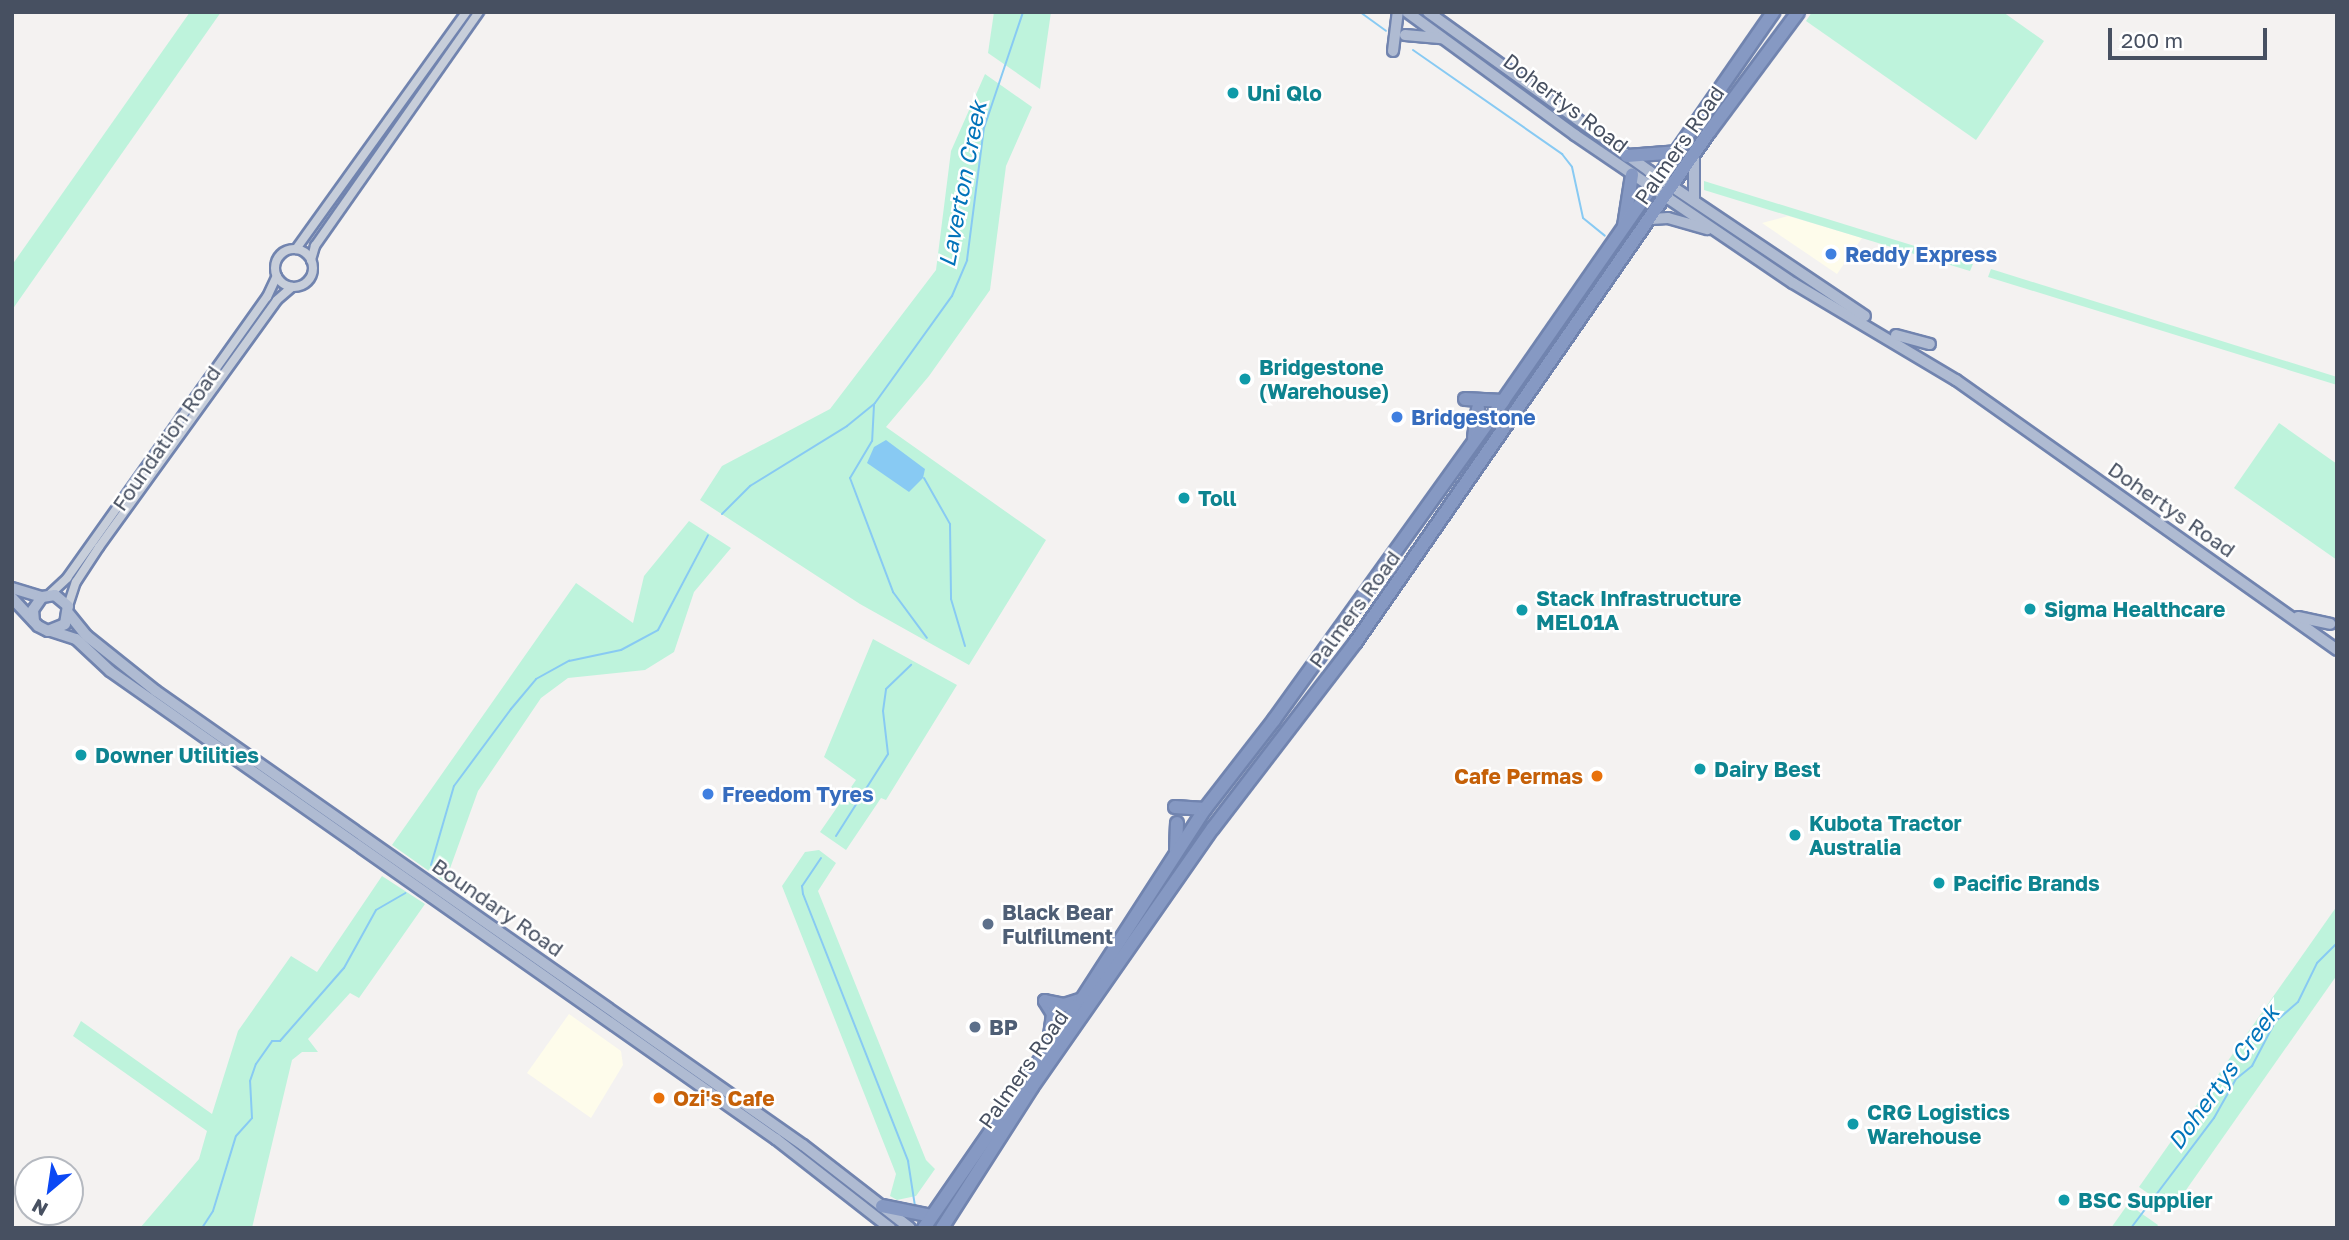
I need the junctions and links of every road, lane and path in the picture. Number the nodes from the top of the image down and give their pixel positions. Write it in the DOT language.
graph roads {
  1 [pos="466,12"];
  2 [pos="479,12"];
  3 [pos="1398,12"];
  4 [pos="1407,12"];
  5 [pos="1773,12"];
  6 [pos="1798,12"];
  7 [pos="1434,14"];
  8 [pos="1405,35"];
  9 [pos="1445,39"];
  10 [pos="1393,51"];
  11 [pos="404,100"];
  12 [pos="413,107"];
  13 [pos="1679,152"];
  14 [pos="1694,155"];
  15 [pos="1627,156"];
  16 [pos="359,164"];
  17 [pos="368,170"];
  18 [pos="1632,175"];
  19 [pos="1657,184"];
  20 [pos="1669,192"];
  21 [pos="1694,201"];
  22 [pos="1651,219"];
  23 [pos="1624,230"];
  24 [pos="1720,233"];
  25 [pos="296,249"];
  26 [pos="311,260"];
  27 [pos="277,276"];
  28 [pos="292,287"];
  29 [pos="1870,320"];
  30 [pos="1882,332"];
  31 [pos="1930,344"];
  32 [pos="1465,399"];
  33 [pos="1503,401"];
  34 [pos="1478,408"];
  35 [pos="1472,444"];
  36 [pos="96,545"];
  37 [pos="2231,575"];
  38 [pos="12,588"];
  39 [pos="46,596"];
  40 [pos="12,598"];
  41 [pos="68,610"];
  42 [pos="34,621"];
  43 [pos="2330,624"];
  44 [pos="51,631"];
  45 [pos="2337,650"];
  46 [pos="1175,807"];
  47 [pos="1205,808"];
  48 [pos="1177,823"];
  49 [pos="350,833"];
  50 [pos="1176,852"];
  51 [pos="575,985"];
  52 [pos="1082,999"];
  53 [pos="579,1001"];
  54 [pos="1049,1047"];
  55 [pos="655,1048"];
  56 [pos="817,1158"];
  57 [pos="825,1180"];
  58 [pos="882,1206"];
  59 [pos="952,1211"];
  60 [pos="931,1216"];
  61 [pos="890,1228"];
  62 [pos="910,1228"];
  63 [pos="924,1228"];
  64 [pos="942,1228"];
  65 [pos="950,1228"];
  1 -- 11 [label="street"];
  2 -- 12 [label="street"];
  3 -- 10 [label="main road"];
  4 -- 9 [label="main road, Dohertys Road"];
  5 -- 13 [label="highway, Palmers Road"];
  6 -- 14 [label="highway, Palmers Road"];
  7 -- 15 [label="main road, Dohertys Road"];
  8 -- 9 [label="main road"];
  9 -- 18 [label="main road, Dohertys Road"];
  11 -- 12 [label="street"];
  11 -- 16 [label="street"];
  12 -- 17 [label="street"];
  13 -- 15 [label="highway"];
  13 -- 19 [label="highway, Palmers Road"];
  14 -- 20 [label="highway, Palmers Road"];
  14 -- 21 [label="main road"];
  15 -- 19 [label="main road, Dohertys Road"];
  16 -- 17 [label="street"];
  16 -- 25 [label="street"];
  17 -- 26 [label="street"];
  18 -- 19 [label="main road, Dohertys Road"];
  18 -- 23 [label="highway"];
  19 -- 20 [label="main road, Dohertys Road"];
  19 -- 23 [label="highway, Palmers Road"];
  20 -- 21 [label="main road, Dohertys Road"];
  20 -- 22 [label="highway, Palmers Road"];
  20 -- 24 [label="main road, Dohertys Road"];
  21 -- 29 [label="main road, Dohertys Road"];
  22 -- 24 [label="main road"];
  22 -- 59 [label="highway, Palmers Road"];
  23 -- 33 [label="highway, Palmers Road"];
  24 -- 30 [label="main road, Dohertys Road"];
  25 -- 26 [label="street"];
  25 -- 27 [label="street"];
  26 -- 28 [label="street"];
  27 -- 28 [label="street"];
  27 -- 36 [label="street, Foundation Road"];
  28 -- 36 [label="street, Foundation Road"];
  29 -- 30 [label="main road, Dohertys Road"];
  29 -- 31 [label="main road"];
  30 -- 37 [label="main road, Dohertys Road"];
  32 -- 33 [label="highway"];
  33 -- 35 [label="highway, Palmers Road"];
  34 -- 35 [label="highway"];
  35 -- 47 [label="highway, Palmers Road"];
  36 -- 39 [label="street, Foundation Road"];
  36 -- 41 [label="street, Foundation Road"];
  37 -- 43 [label="main road"];
  37 -- 45 [label="main road, Dohertys Road"];
  38 -- 39 [label="main road"];
  39 -- 41 [label="main road"];
  39 -- 42 [label="main road"];
  40 -- 42 [label="main road"];
  41 -- 44 [label="main road"];
  41 -- 49 [label="main road, Boundary Road"];
  42 -- 44 [label="main road"];
  44 -- 49 [label="main road, Boundary Road"];
  46 -- 47 [label="highway"];
  47 -- 50 [label="highway, Palmers Road"];
  48 -- 50 [label="highway"];
  49 -- 51 [label="main road, Boundary Road"];
  49 -- 53 [label="main road, Boundary Road"];
  50 -- 52 [label="highway, Palmers Road"];
  51 -- 53 [label="main road"];
  51 -- 55 [label="main road, Boundary Road"];
  52 -- 54 [label="highway, Palmers Road"];
  52 -- 54 [label="highway"];
  53 -- 55 [label="main road, Boundary Road"];
  54 -- 60 [label="highway, Palmers Road"];
  55 -- 56 [label="main road, Boundary Road"];
  55 -- 57 [label="main road, Boundary Road"];
  56 -- 57 [label="main road"];
  56 -- 58 [label="main road, Boundary Road"];
  57 -- 61 [label="main road, Boundary Road"];
  58 -- 60 [label="highway"];
  58 -- 62 [label="main road, Boundary Road"];
  59 -- 64 [label="highway, Palmers Road"];
  59 -- 65 [label="highway"];
  60 -- 63 [label="highway, Palmers Road"];
}
